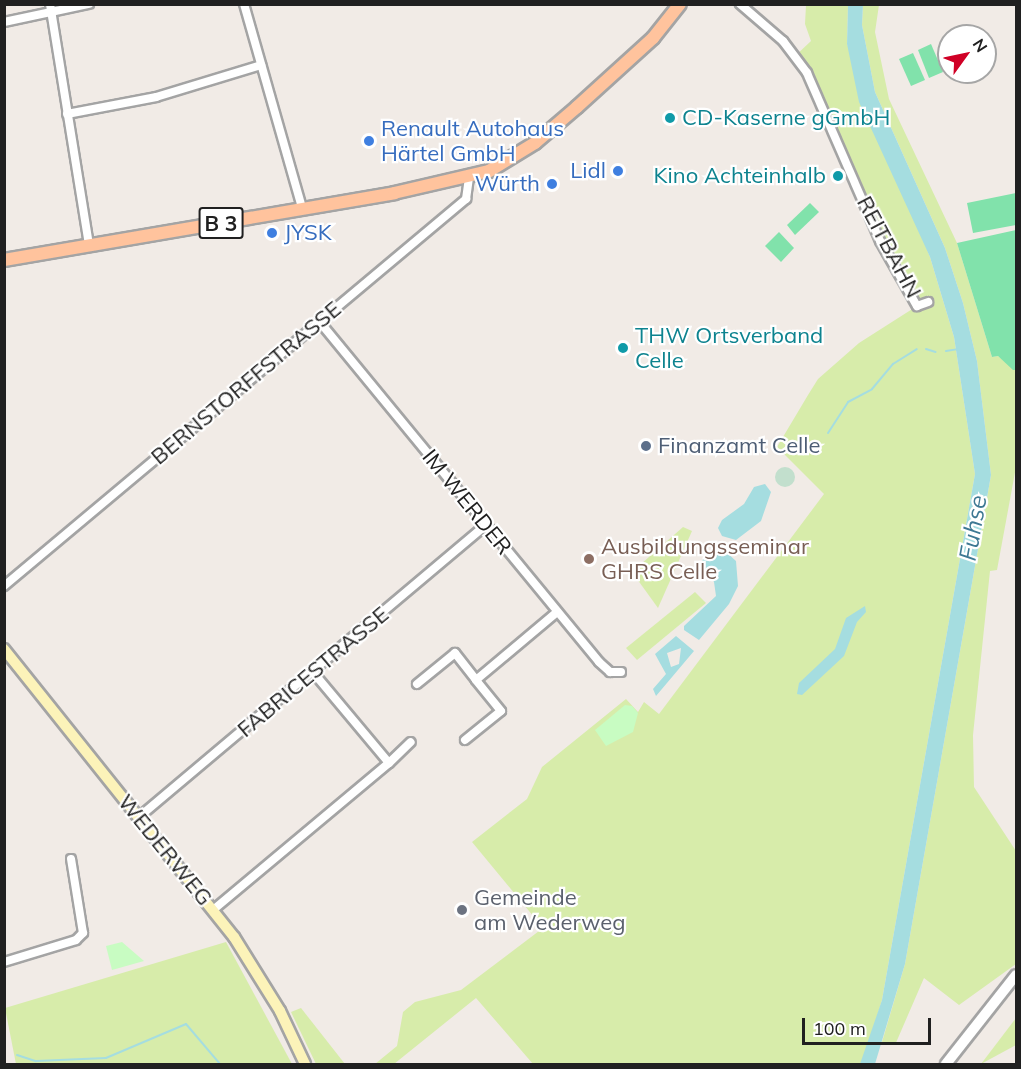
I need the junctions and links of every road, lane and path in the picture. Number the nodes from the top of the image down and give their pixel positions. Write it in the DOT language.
graph roads {
  1 [pos="50,4"];
  2 [pos="89,4"];
  3 [pos="244,4"];
  4 [pos="681,4"];
  5 [pos="740,4"];
  6 [pos="51,14"];
  7 [pos="4,22"];
  8 [pos="261,65"];
  9 [pos="67,114"];
  10 [pos="469,178"];
  11 [pos="302,208"];
  12 [pos="89,245"];
  13 [pos="4,260"];
  14 [pos="928,302"];
  15 [pos="319,321"];
  16 [pos="486,525"];
  17 [pos="7,584"];
  18 [pos="4,595"];
  19 [pos="557,612"];
  20 [pos="4,650"];
  21 [pos="313,672"];
  22 [pos="621,672"];
  23 [pos="476,680"];
  24 [pos="417,684"];
  25 [pos="465,741"];
  26 [pos="411,742"];
  27 [pos="389,763"];
  28 [pos="139,817"];
  29 [pos="71,859"];
  30 [pos="213,910"];
  31 [pos="4,962"];
  32 [pos="1017,975"];
  33 [pos="305,1065"];
  34 [pos="946,1065"];
  1 -- 6 [label="street"];
  2 -- 6 [label="street"];
  3 -- 8 [label="street"];
  4 -- 10 [label="main road, B 3"];
  5 -- 14 [label="street, REITBAHN"];
  6 -- 7 [label="street"];
  6 -- 9 [label="street"];
  8 -- 9 [label="street"];
  8 -- 11 [label="street"];
  9 -- 12 [label="street"];
  10 -- 11 [label="main road, B 3"];
  10 -- 15 [label="street, BERNSTORFFSTRASSE"];
  11 -- 12 [label="main road, B 3"];
  12 -- 13 [label="main road, B 3"];
  15 -- 16 [label="street, IM WERDER"];
  15 -- 17 [label="street, BERNSTORFFSTRASSE"];
  16 -- 19 [label="street, IM WERDER"];
  16 -- 21 [label="street, FABRICESTRASSE"];
  17 -- 18 [label="street, BERNSTORFFSTRASSE"];
  19 -- 22 [label="street, IM WERDER"];
  19 -- 23 [label="street"];
  20 -- 28 [label="main road, WEDERWEG"];
  21 -- 27 [label="street"];
  21 -- 28 [label="street, FABRICESTRASSE"];
  23 -- 24 [label="street"];
  23 -- 25 [label="street"];
  26 -- 27 [label="street"];
  27 -- 30 [label="street"];
  28 -- 30 [label="main road, WEDERWEG"];
  29 -- 31 [label="street"];
  30 -- 33 [label="main road, WEDERWEG"];
  32 -- 34 [label="street"];
}
